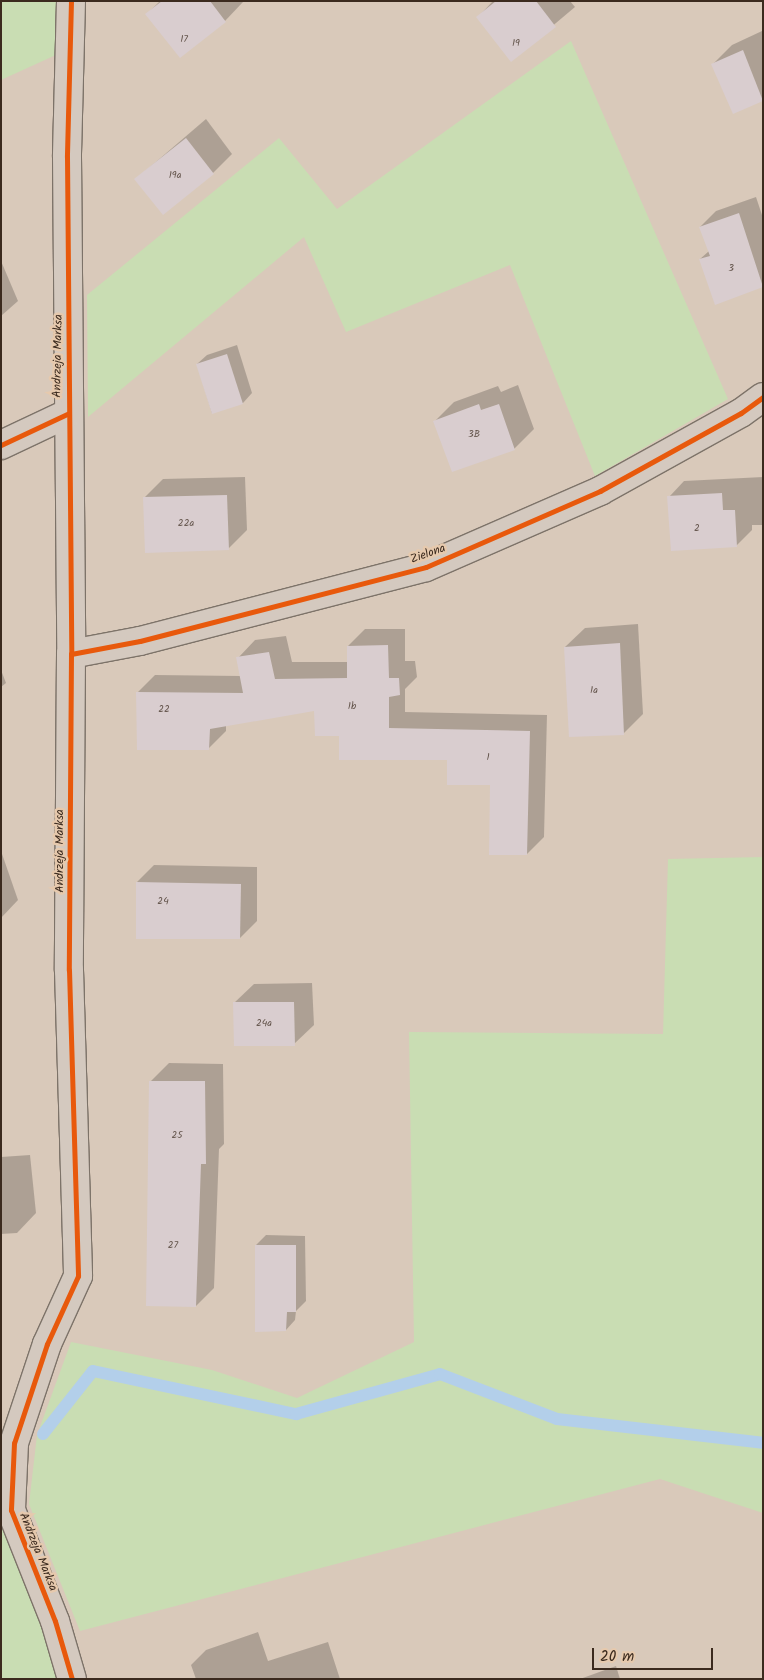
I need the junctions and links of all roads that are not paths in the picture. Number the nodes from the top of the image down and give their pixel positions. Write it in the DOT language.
graph roads {
  1 [pos="71,1"];
  2 [pos="763,397"];
  3 [pos="67,414"];
  4 [pos="1,445"];
  5 [pos="71,654"];
  6 [pos="72,1679"];
  1 -- 3 [label="street, Andrzeja Marksa"];
  2 -- 5 [label="street, Zielona"];
  3 -- 4 [label="street"];
  3 -- 5 [label="street, Andrzeja Marksa"];
  5 -- 6 [label="street, Andrzeja Marksa"];
}
